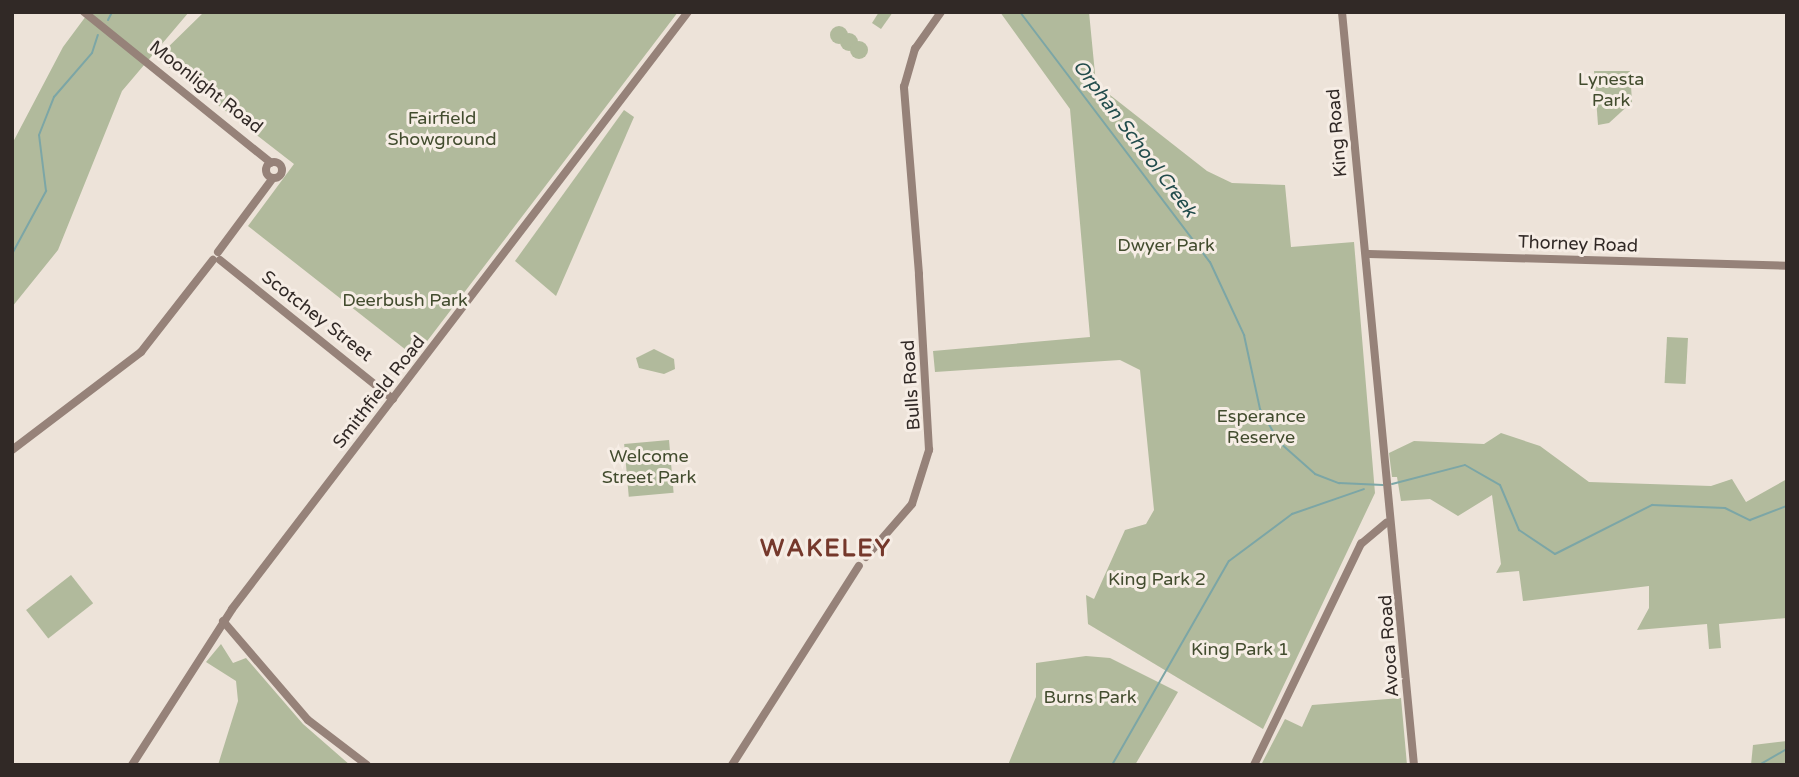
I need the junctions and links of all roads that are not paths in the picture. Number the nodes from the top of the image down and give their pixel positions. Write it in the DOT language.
graph roads {
  1 [pos="84,12"];
  2 [pos="688,12"];
  3 [pos="941,12"];
  4 [pos="1342,12"];
  5 [pos="1366,255"];
  6 [pos="217,257"];
  7 [pos="1787,266"];
  8 [pos="393,399"];
  9 [pos="12,450"];
  10 [pos="1383,479"];
  11 [pos="1389,521"];
  12 [pos="223,621"];
  13 [pos="132,765"];
  14 [pos="368,765"];
  15 [pos="732,765"];
  16 [pos="1254,765"];
  17 [pos="1414,765"];
  1 -- 6 [label="street, Moonlight Road"];
  2 -- 8 [label="street, Smithfield Road"];
  3 -- 15 [label="street, Bulls Road"];
  4 -- 5 [label="street, King Road"];
  5 -- 7 [label="street, Thorney Road"];
  5 -- 10 [label="street, King Road"];
  6 -- 8 [label="street, Scotchey Street"];
  6 -- 9 [label="street"];
  8 -- 12 [label="street, Smithfield Road"];
  10 -- 11 [label="street, Avoca Road"];
  11 -- 16 [label="street"];
  11 -- 17 [label="street, Avoca Road"];
  12 -- 13 [label="street, Smithfield Road"];
  12 -- 14 [label="street"];
}
